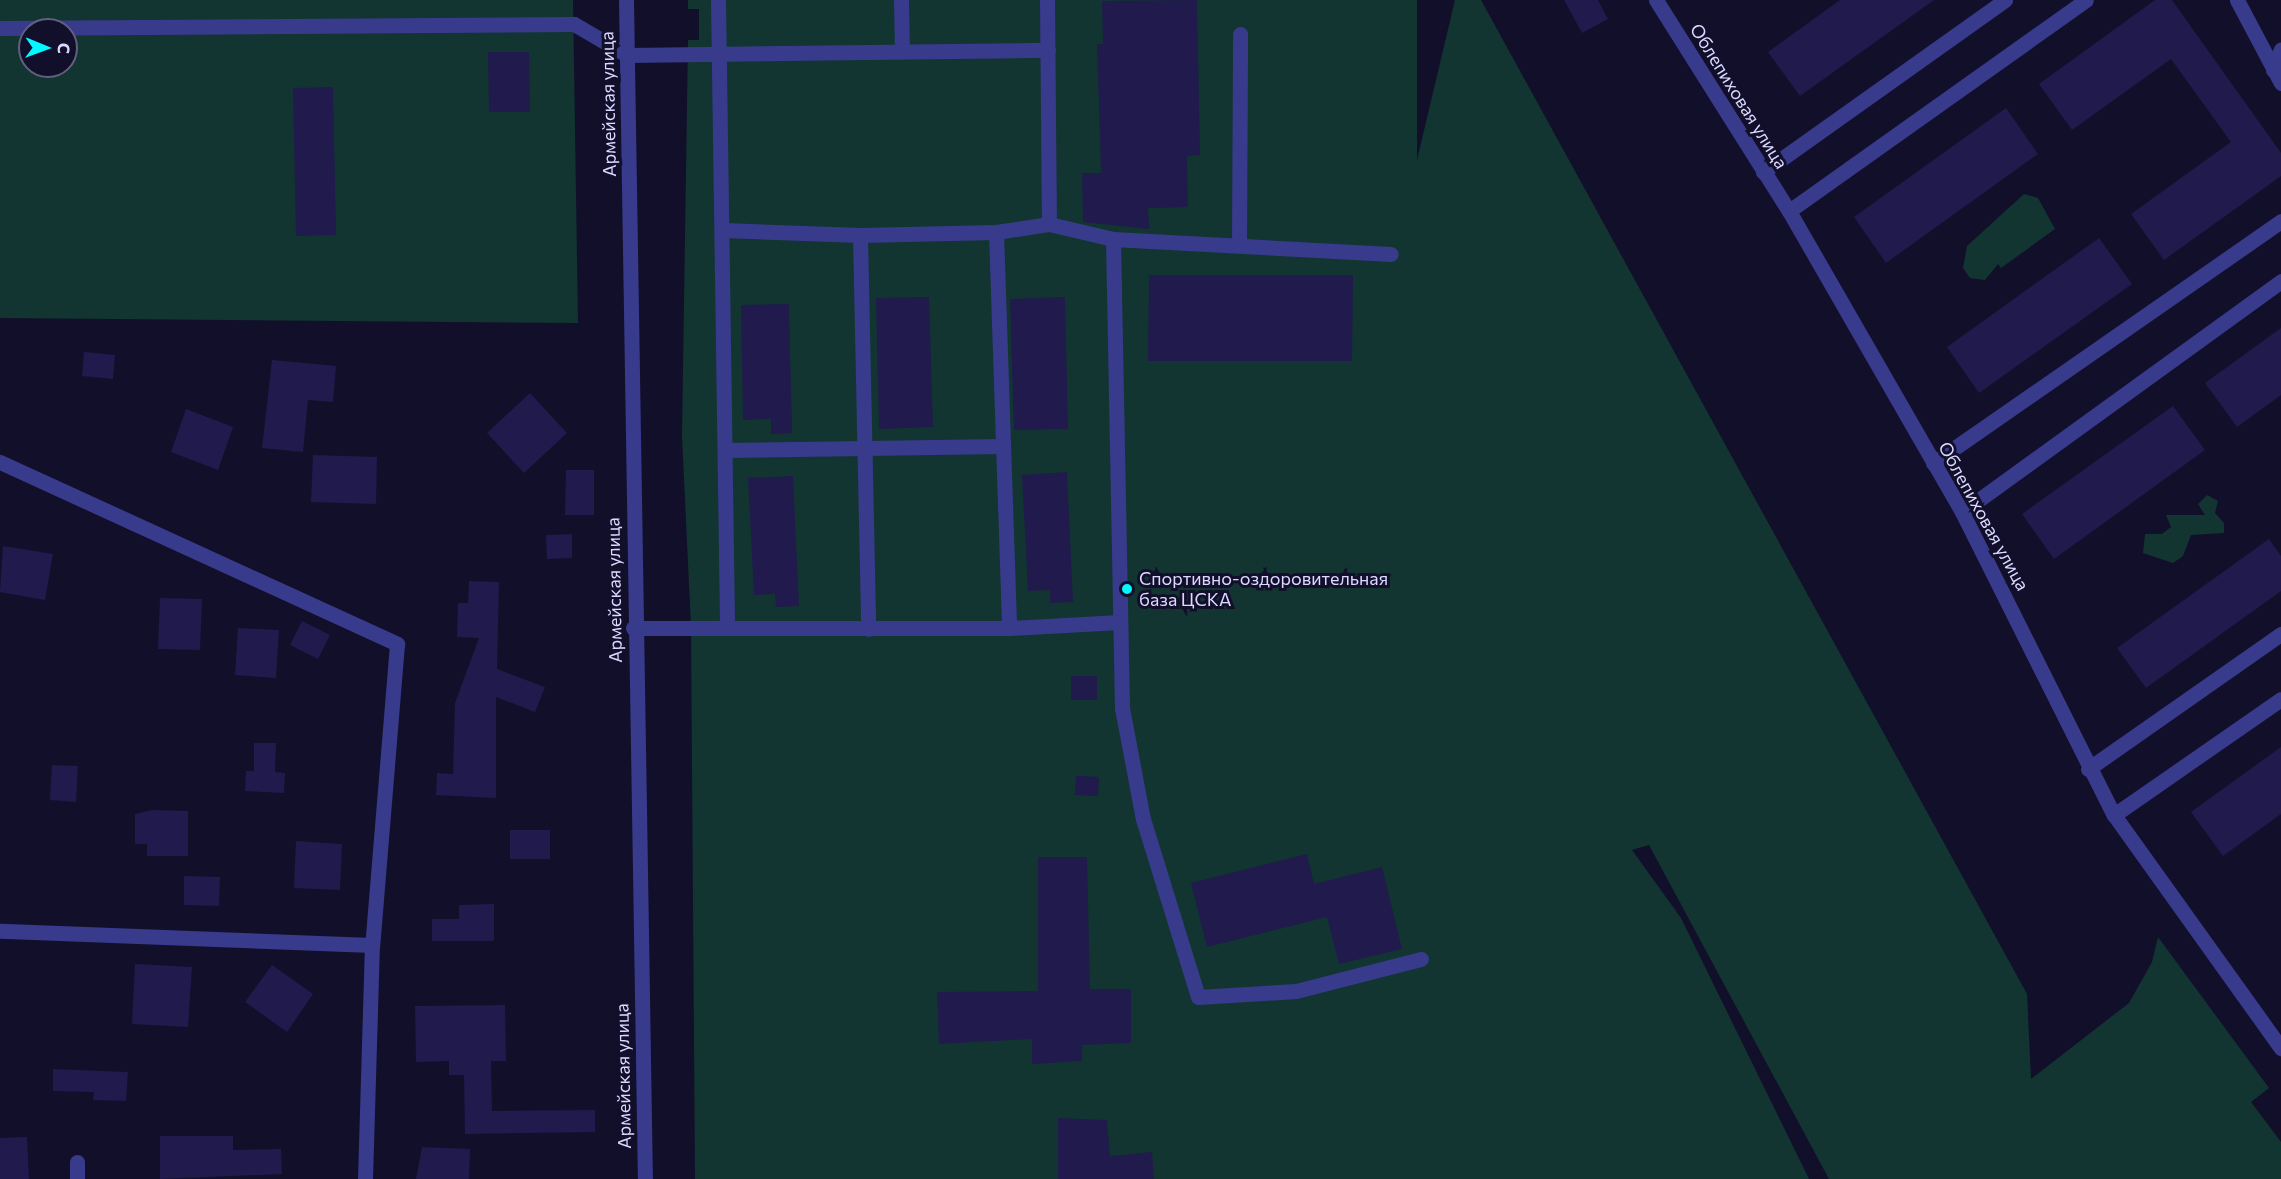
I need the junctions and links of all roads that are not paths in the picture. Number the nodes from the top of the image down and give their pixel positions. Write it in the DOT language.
graph roads {
  1 [pos="626,0"];
  2 [pos="718,0"];
  3 [pos="901,0"];
  4 [pos="1047,0"];
  5 [pos="1656,0"];
  6 [pos="2005,0"];
  7 [pos="2086,0"];
  8 [pos="2237,0"];
  9 [pos="0,28"];
  10 [pos="1240,34"];
  11 [pos="2281,49"];
  12 [pos="1048,50"];
  13 [pos="717,51"];
  14 [pos="902,51"];
  15 [pos="627,55"];
  16 [pos="2277,76"];
  17 [pos="1763,172"];
  18 [pos="1788,211"];
  19 [pos="2281,221"];
  20 [pos="1049,224"];
  21 [pos="723,230"];
  22 [pos="996,232"];
  23 [pos="860,235"];
  24 [pos="1113,239"];
  25 [pos="1239,245"];
  26 [pos="1391,254"];
  27 [pos="2281,281"];
  28 [pos="1003,446"];
  29 [pos="864,448"];
  30 [pos="725,450"];
  31 [pos="0,462"];
  32 [pos="1934,463"];
  33 [pos="1962,512"];
  34 [pos="1119,622"];
  35 [pos="727,624"];
  36 [pos="633,628"];
  37 [pos="1009,628"];
  38 [pos="868,629"];
  39 [pos="2281,634"];
  40 [pos="2281,699"];
  41 [pos="2088,769"];
  42 [pos="2114,815"];
  43 [pos="0,931"];
  44 [pos="372,945"];
  45 [pos="1421,959"];
  46 [pos="2281,1048"];
  47 [pos="77,1162"];
  48 [pos="77,1179"];
  49 [pos="364,1179"];
  50 [pos="645,1179"];
  1 -- 15 [label="street, Армейская улица"];
  2 -- 13 [label="street"];
  3 -- 14 [label="street"];
  4 -- 12 [label="street"];
  5 -- 17 [label="street, Облепиховая улица"];
  6 -- 17 [label="street"];
  7 -- 18 [label="street"];
  8 -- 16 [label="street"];
  9 -- 15 [label="street"];
  10 -- 25 [label="street"];
  11 -- 16 [label="street"];
  12 -- 14 [label="street"];
  12 -- 20 [label="street"];
  13 -- 14 [label="street"];
  13 -- 15 [label="street"];
  13 -- 21 [label="street"];
  15 -- 36 [label="street, Армейская улица"];
  17 -- 18 [label="street, Облепиховая улица"];
  18 -- 32 [label="street, Облепиховая улица"];
  19 -- 32 [label="street"];
  20 -- 22 [label="street"];
  20 -- 24 [label="street"];
  21 -- 23 [label="street"];
  21 -- 30 [label="street"];
  22 -- 23 [label="street"];
  22 -- 28 [label="street"];
  23 -- 29 [label="street"];
  24 -- 25 [label="street"];
  24 -- 34 [label="street"];
  25 -- 26 [label="street"];
  27 -- 33 [label="street"];
  28 -- 29 [label="street"];
  28 -- 37 [label="street"];
  29 -- 30 [label="street"];
  29 -- 38 [label="street"];
  30 -- 35 [label="street"];
  31 -- 44 [label="street"];
  32 -- 33 [label="street, Облепиховая улица"];
  33 -- 41 [label="street, Облепиховая улица"];
  34 -- 37 [label="street"];
  34 -- 45 [label="street"];
  35 -- 36 [label="street"];
  35 -- 38 [label="street"];
  36 -- 50 [label="street, Армейская улица"];
  37 -- 38 [label="street"];
  39 -- 41 [label="street"];
  40 -- 42 [label="street"];
  41 -- 42 [label="street, Облепиховая улица"];
  42 -- 46 [label="street, Облепиховая улица"];
  43 -- 44 [label="street"];
  44 -- 49 [label="street"];
  47 -- 48 [label="street"];
}
